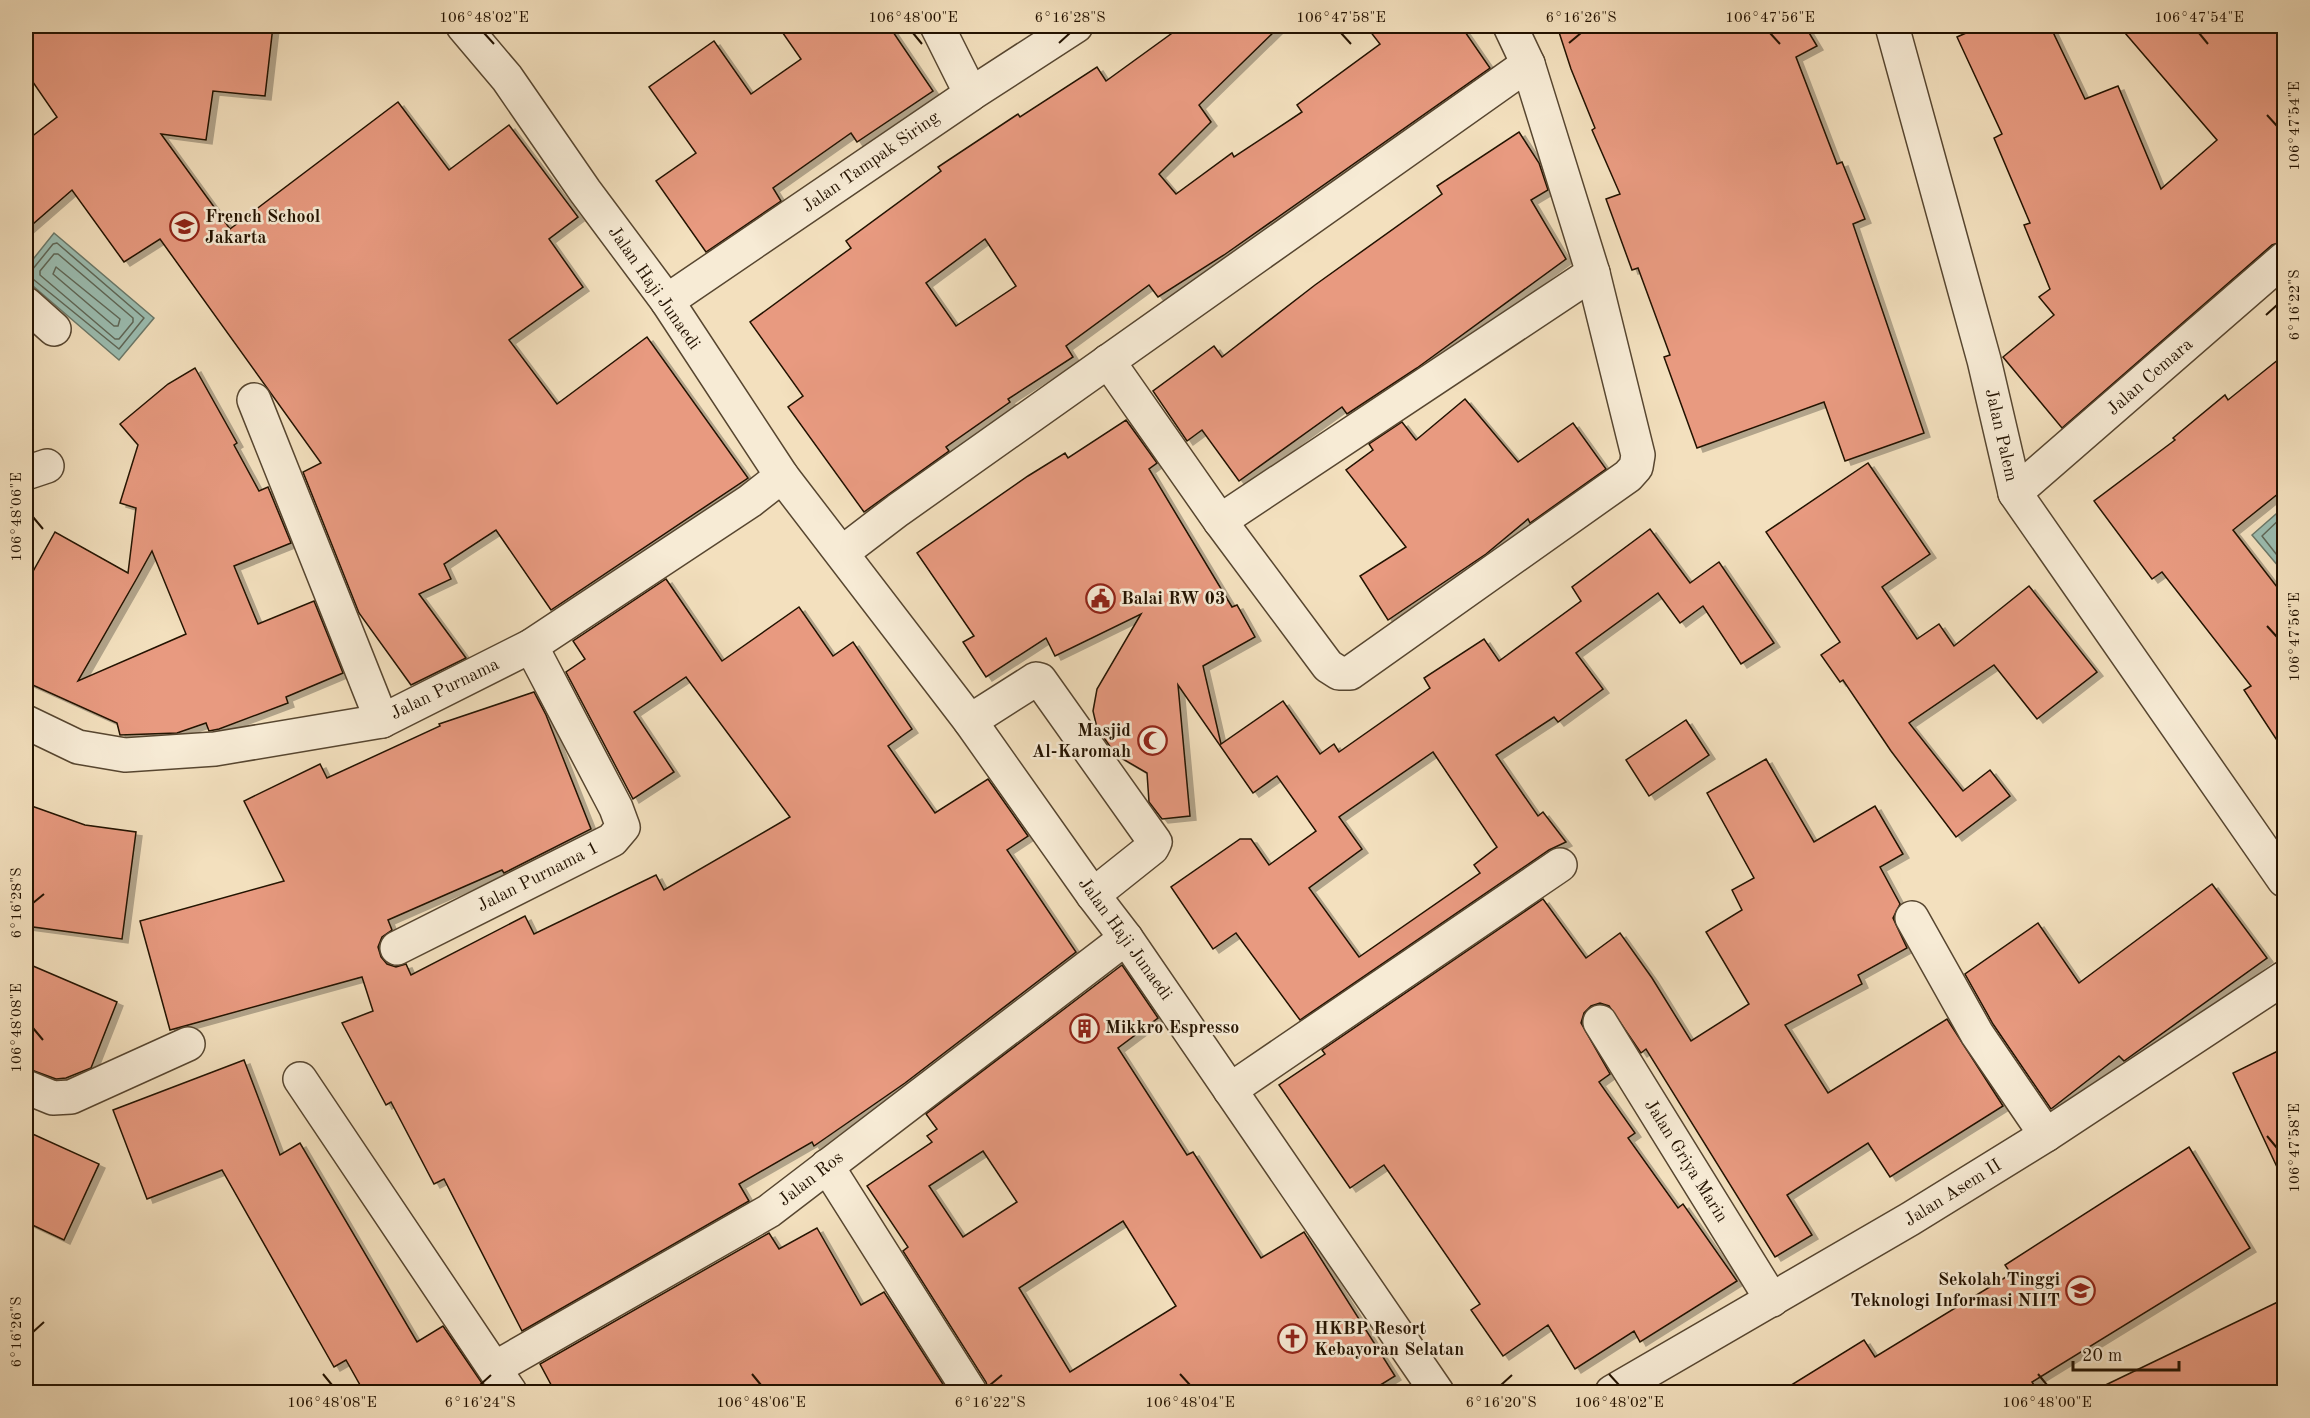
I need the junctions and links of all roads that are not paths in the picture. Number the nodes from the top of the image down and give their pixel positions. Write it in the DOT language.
graph roads {
  1 [pos="463,26"];
  2 [pos="937,26"];
  3 [pos="1076,26"];
  4 [pos="1510,26"];
  5 [pos="1892,26"];
  6 [pos="1528,64"];
  7 [pos="971,94"];
  8 [pos="2284,259"];
  9 [pos="1593,273"];
  10 [pos="667,301"];
  11 [pos="26,304"];
  12 [pos="54,329"];
  13 [pos="1108,361"];
  14 [pos="254,400"];
  15 [pos="782,476"];
  16 [pos="2015,493"];
  17 [pos="1220,521"];
  18 [pos="843,552"];
  19 [pos="531,646"];
  20 [pos="382,720"];
  21 [pos="970,721"];
  22 [pos="26,722"];
  23 [pos="1560,865"];
  24 [pos="2284,880"];
  25 [pos="1093,895"];
  26 [pos="1912,918"];
  27 [pos="1126,938"];
  28 [pos="397,948"];
  29 [pos="2284,978"];
  30 [pos="1600,1022"];
  31 [pos="188,1044"];
  32 [pos="300,1079"];
  33 [pos="26,1086"];
  34 [pos="1230,1090"];
  35 [pos="2046,1135"];
  36 [pos="827,1166"];
  37 [pos="1772,1300"];
  38 [pos="503,1380"];
  39 [pos="970,1392"];
  40 [pos="1437,1392"];
  41 [pos="1612,1392"];
  1 -- 10 [label="street, Jalan Haji Junaedi"];
  2 -- 7 [label="street"];
  3 -- 7 [label="street, Jalan Tampak Siring"];
  4 -- 6 [label="street"];
  5 -- 16 [label="street, Jalan Palem"];
  6 -- 9 [label="street"];
  6 -- 13 [label="street"];
  7 -- 10 [label="street, Jalan Tampak Siring"];
  8 -- 16 [label="street, Jalan Cemara"];
  9 -- 17 [label="street"];
  9 -- 17 [label="street"];
  10 -- 15 [label="street, Jalan Haji Junaedi"];
  11 -- 12 [label="street"];
  13 -- 17 [label="street"];
  13 -- 18 [label="street"];
  14 -- 20 [label="street"];
  15 -- 18 [label="street, Jalan Haji Junaedi"];
  15 -- 19 [label="street, Jalan Purnama"];
  16 -- 24 [label="street, Jalan Palem"];
  18 -- 21 [label="street, Jalan Haji Junaedi"];
  19 -- 20 [label="street, Jalan Purnama"];
  19 -- 28 [label="street, Jalan Purnama 1"];
  20 -- 22 [label="street, Jalan Purnama"];
  21 -- 25 [label="street, Jalan Haji Junaedi"];
  21 -- 25 [label="street"];
  23 -- 34 [label="street"];
  25 -- 27 [label="street, Jalan Haji Junaedi"];
  26 -- 35 [label="street"];
  27 -- 34 [label="street, Jalan Haji Junaedi"];
  27 -- 36 [label="street, Jalan Ros"];
  29 -- 35 [label="street, Jalan Asem II"];
  30 -- 37 [label="street, Jalan Griya Marin"];
  31 -- 33 [label="street"];
  32 -- 38 [label="street"];
  34 -- 40 [label="street, Jalan Haji Junaedi"];
  35 -- 37 [label="street, Jalan Asem II"];
  36 -- 38 [label="street, Jalan Ros"];
  36 -- 39 [label="street"];
  37 -- 41 [label="street, Jalan Asem II"];
}
